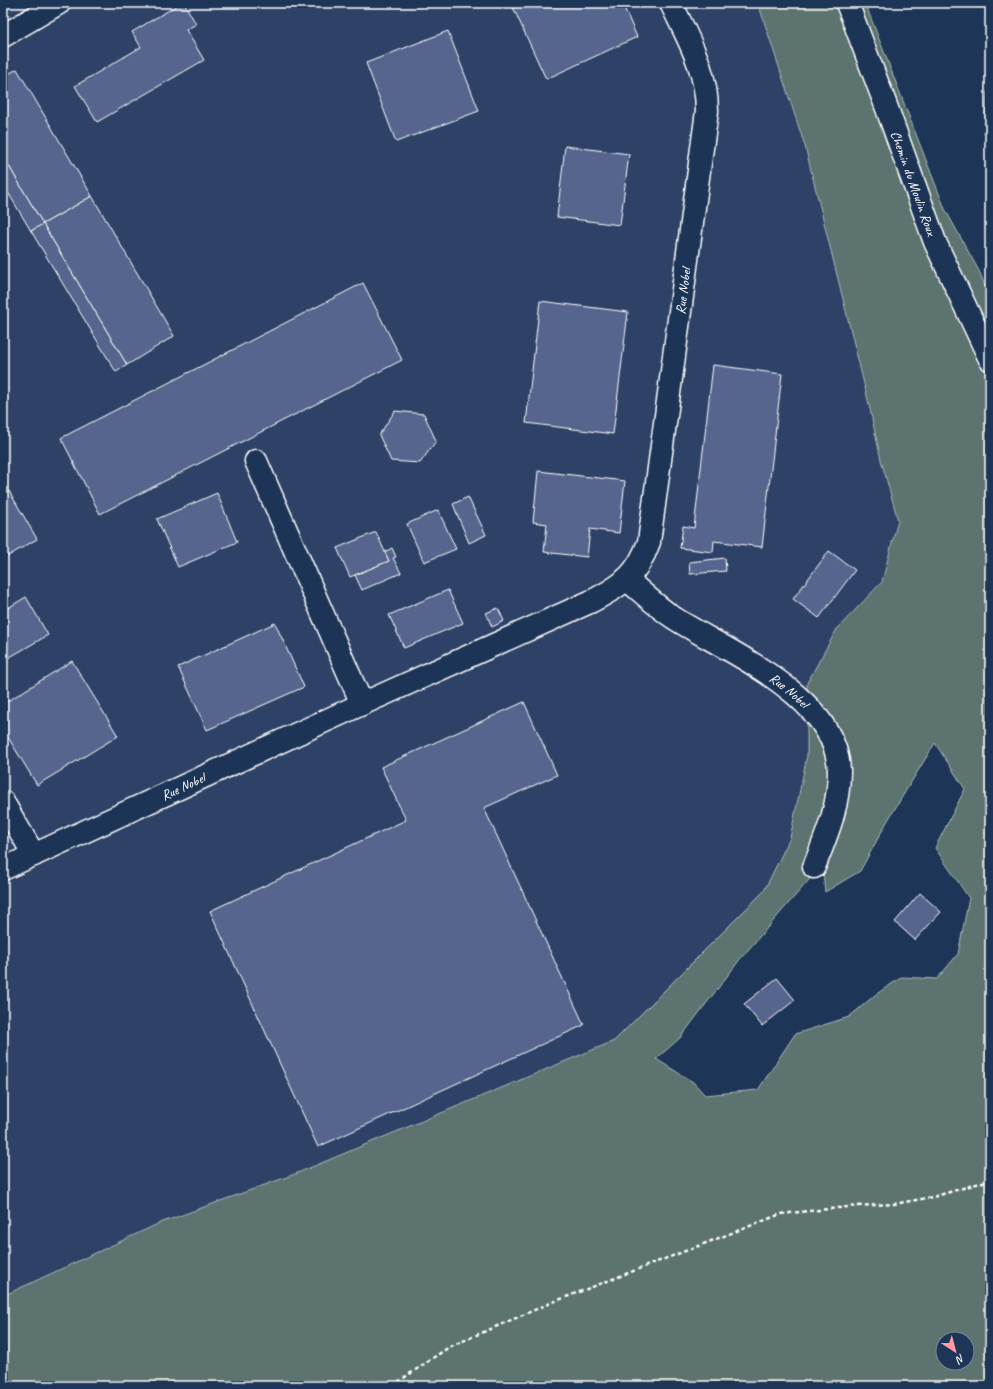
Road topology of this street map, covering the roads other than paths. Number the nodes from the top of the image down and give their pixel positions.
1 (59, 3) edge
2 (671, 3) edge
3 (846, 3) edge
4 (3, 36) edge
5 (990, 359) edge
6 (256, 461) dead end
7 (626, 579) junction
8 (362, 704) junction
9 (3, 802) edge
10 (34, 855) junction
11 (814, 867) dead end
12 (3, 869) edge

1 - 4 street
2 - 7 street, Rue Nobel
3 - 5 street, Chemin du Moulin Roux
6 - 8 street
7 - 8 street, Rue Nobel
7 - 11 street, Rue Nobel
8 - 10 street, Rue Nobel
9 - 10 street
10 - 12 street, Rue Nobel

